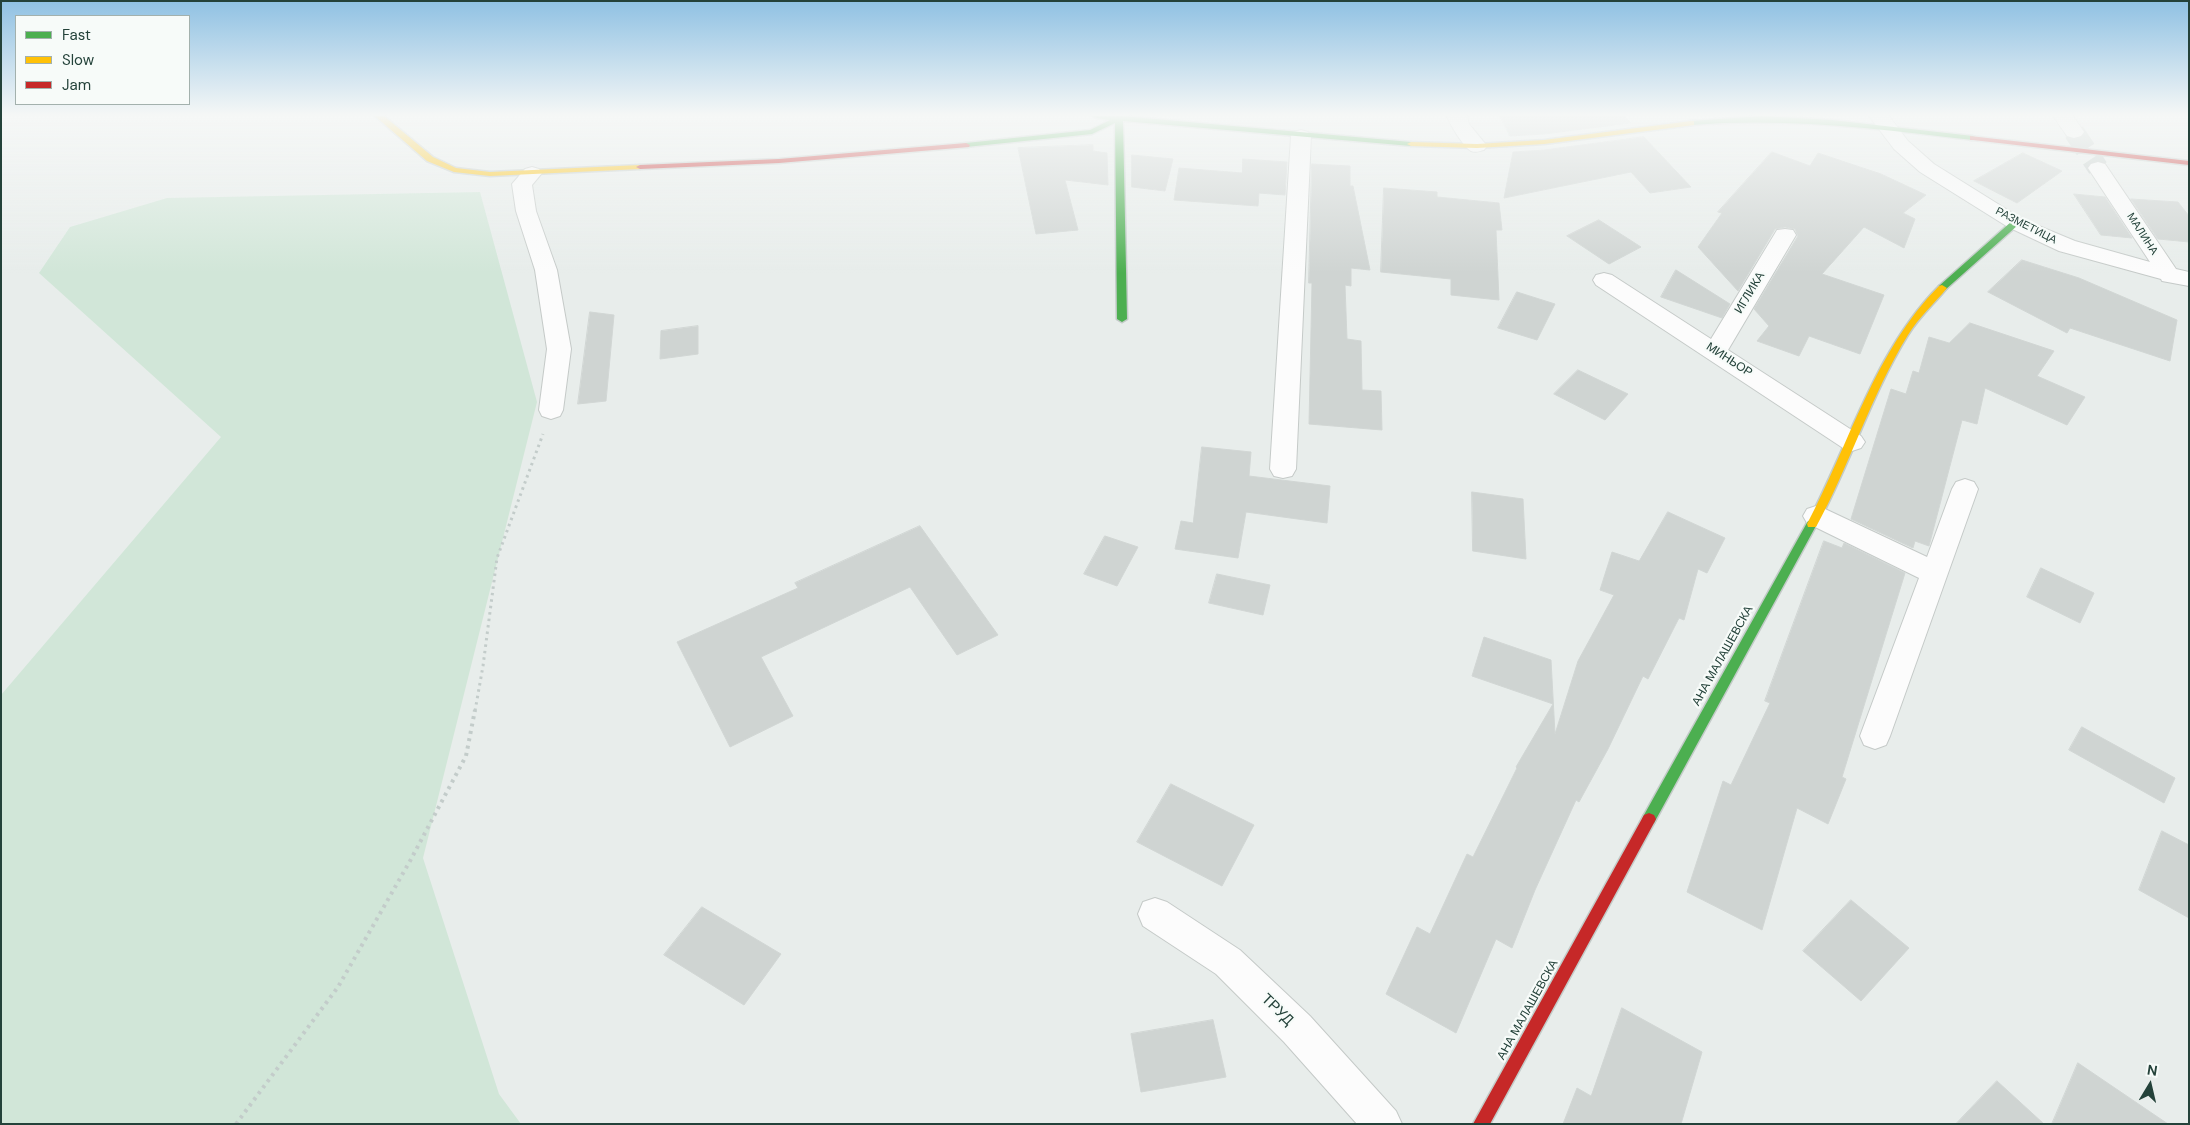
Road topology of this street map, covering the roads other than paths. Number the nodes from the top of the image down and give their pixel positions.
1 (450, 168) edge
2 (592, 168) edge
3 (1120, 168) edge
4 (1298, 168) edge
5 (1928, 168) edge
6 (2098, 168) tunnel mouth
7 (532, 173) junction
8 (2015, 223) junction
9 (1785, 235) dead end
10 (2179, 277) edge
11 (1604, 280) dead end
12 (1122, 319) dead end
13 (1715, 351) junction
14 (551, 410) road end
15 (1852, 442) junction
16 (1283, 469) dead end
17 (1965, 489) dead end
18 (1816, 516) junction
19 (1934, 572) junction
20 (1875, 736) dead end
21 (1155, 914) dead end
22 (1383, 1124) edge
23 (1481, 1124) edge

1 - 7 street
2 - 7 street
3 - 12 street
4 - 16 street
5 - 8 street, РАЗМЕТИЦА
6 - 10 street, МАЛИНА
7 - 14 street
8 - 10 street, РАЗМЕТИЦА
8 - 15 street, АНА МАЛАШЕВСКА
9 - 13 street, ИГЛИКА
11 - 13 street, МИНЬОР
13 - 15 street, МИНЬОР
15 - 18 street, АНА МАЛАШЕВСКА
17 - 19 street
18 - 19 street
18 - 23 street, АНА МАЛАШЕВСКА
19 - 20 street
21 - 22 street, ТРУД

